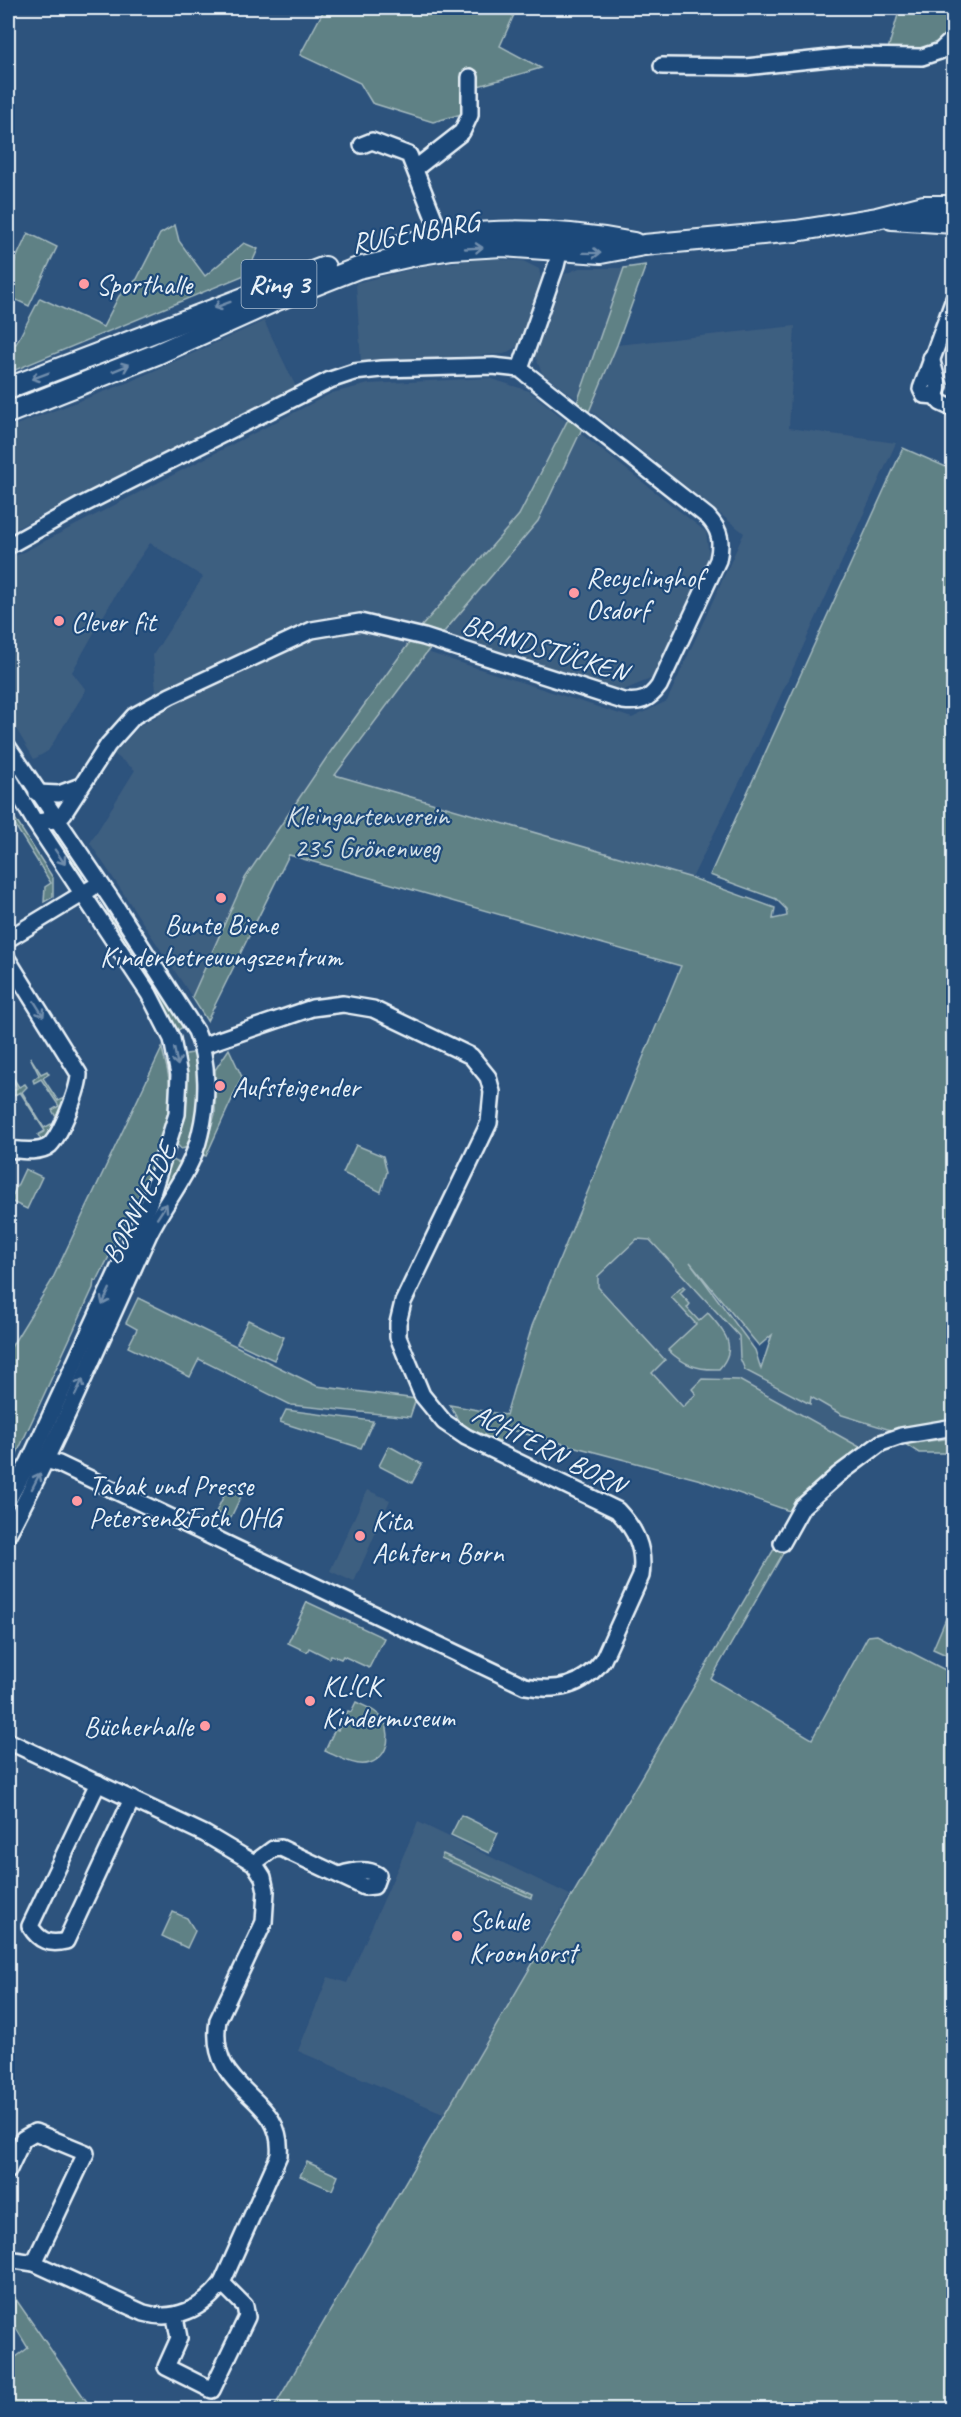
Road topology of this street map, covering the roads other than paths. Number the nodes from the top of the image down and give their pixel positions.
1 (954, 38) edge
2 (662, 66) dead end
3 (470, 77) dead end
4 (362, 145) dead end
5 (416, 168) junction
6 (954, 206) edge
7 (877, 218) junction
8 (954, 224) edge
9 (441, 236) junction
10 (561, 242) junction
11 (954, 299) edge
12 (520, 369) junction
13 (8, 388) edge
14 (954, 409) edge
15 (8, 413) edge
16 (8, 546) edge
17 (8, 747) edge
18 (8, 776) edge
19 (78, 788) junction
20 (37, 793) junction
21 (56, 820) junction
22 (35, 822) junction
23 (100, 883) junction
24 (84, 893) junction
25 (8, 939) edge
26 (8, 960) edge
27 (201, 1046) junction
28 (167, 1146) junction
29 (8, 1149) edge
30 (192, 1158) junction
31 (954, 1427) edge
32 (38, 1459) junction
33 (8, 1500) edge
34 (8, 1534) edge
35 (782, 1543) dead end
36 (8, 1741) edge
37 (98, 1784) junction
38 (132, 1799) junction
39 (254, 1863) junction
40 (340, 1875) dead end
41 (8, 2171) edge
42 (8, 2259) edge
43 (34, 2263) junction
44 (222, 2283) junction
45 (175, 2317) junction

1 - 2 street
3 - 5 street
4 - 5 street, RUGENBARG
5 - 9 street, RUGENBARG
6 - 7 main road, RUGENBARG / Ring 3
7 - 8 main road, RUGENBARG / Ring 3
7 - 10 main road, RUGENBARG / Ring 3
9 - 10 main road, RUGENBARG / Ring 3
9 -> 13 main road, RUGENBARG / Ring 3
10 - 12 street
15 -> 10 main road, RUGENBARG / Ring 3
11 - 14 street
12 - 16 street
12 - 19 street, BRANDSTÜCKEN
17 - 20 street, BORNHEIDE
18 - 22 street, BORNHEIDE
19 - 20 street
19 - 21 street, BRANDSTÜCKEN
20 - 21 street, BORNHEIDE
21 - 22 street
21 - 23 street, BORNHEIDE
22 -> 24 street, BORNHEIDE
23 - 24 street
23 - 27 street, BORNHEIDE
24 - 25 street
24 -> 28 street, BORNHEIDE
26 -> 29 street
27 - 30 street, BORNHEIDE
27 - 32 street, ACHTERN BORN
28 - 30 street
28 -> 32 street, BORNHEIDE
32 -> 30 street, BORNHEIDE
31 - 35 street
32 - 33 street, BORNHEIDE
34 -> 32 street, BORNHEIDE
36 - 37 street
37 - 38 street
37 - 38 street
38 - 39 street
39 - 40 street
39 - 44 street
41 - 43 street
42 - 43 street
43 - 45 street
44 - 45 street
44 - 45 street

